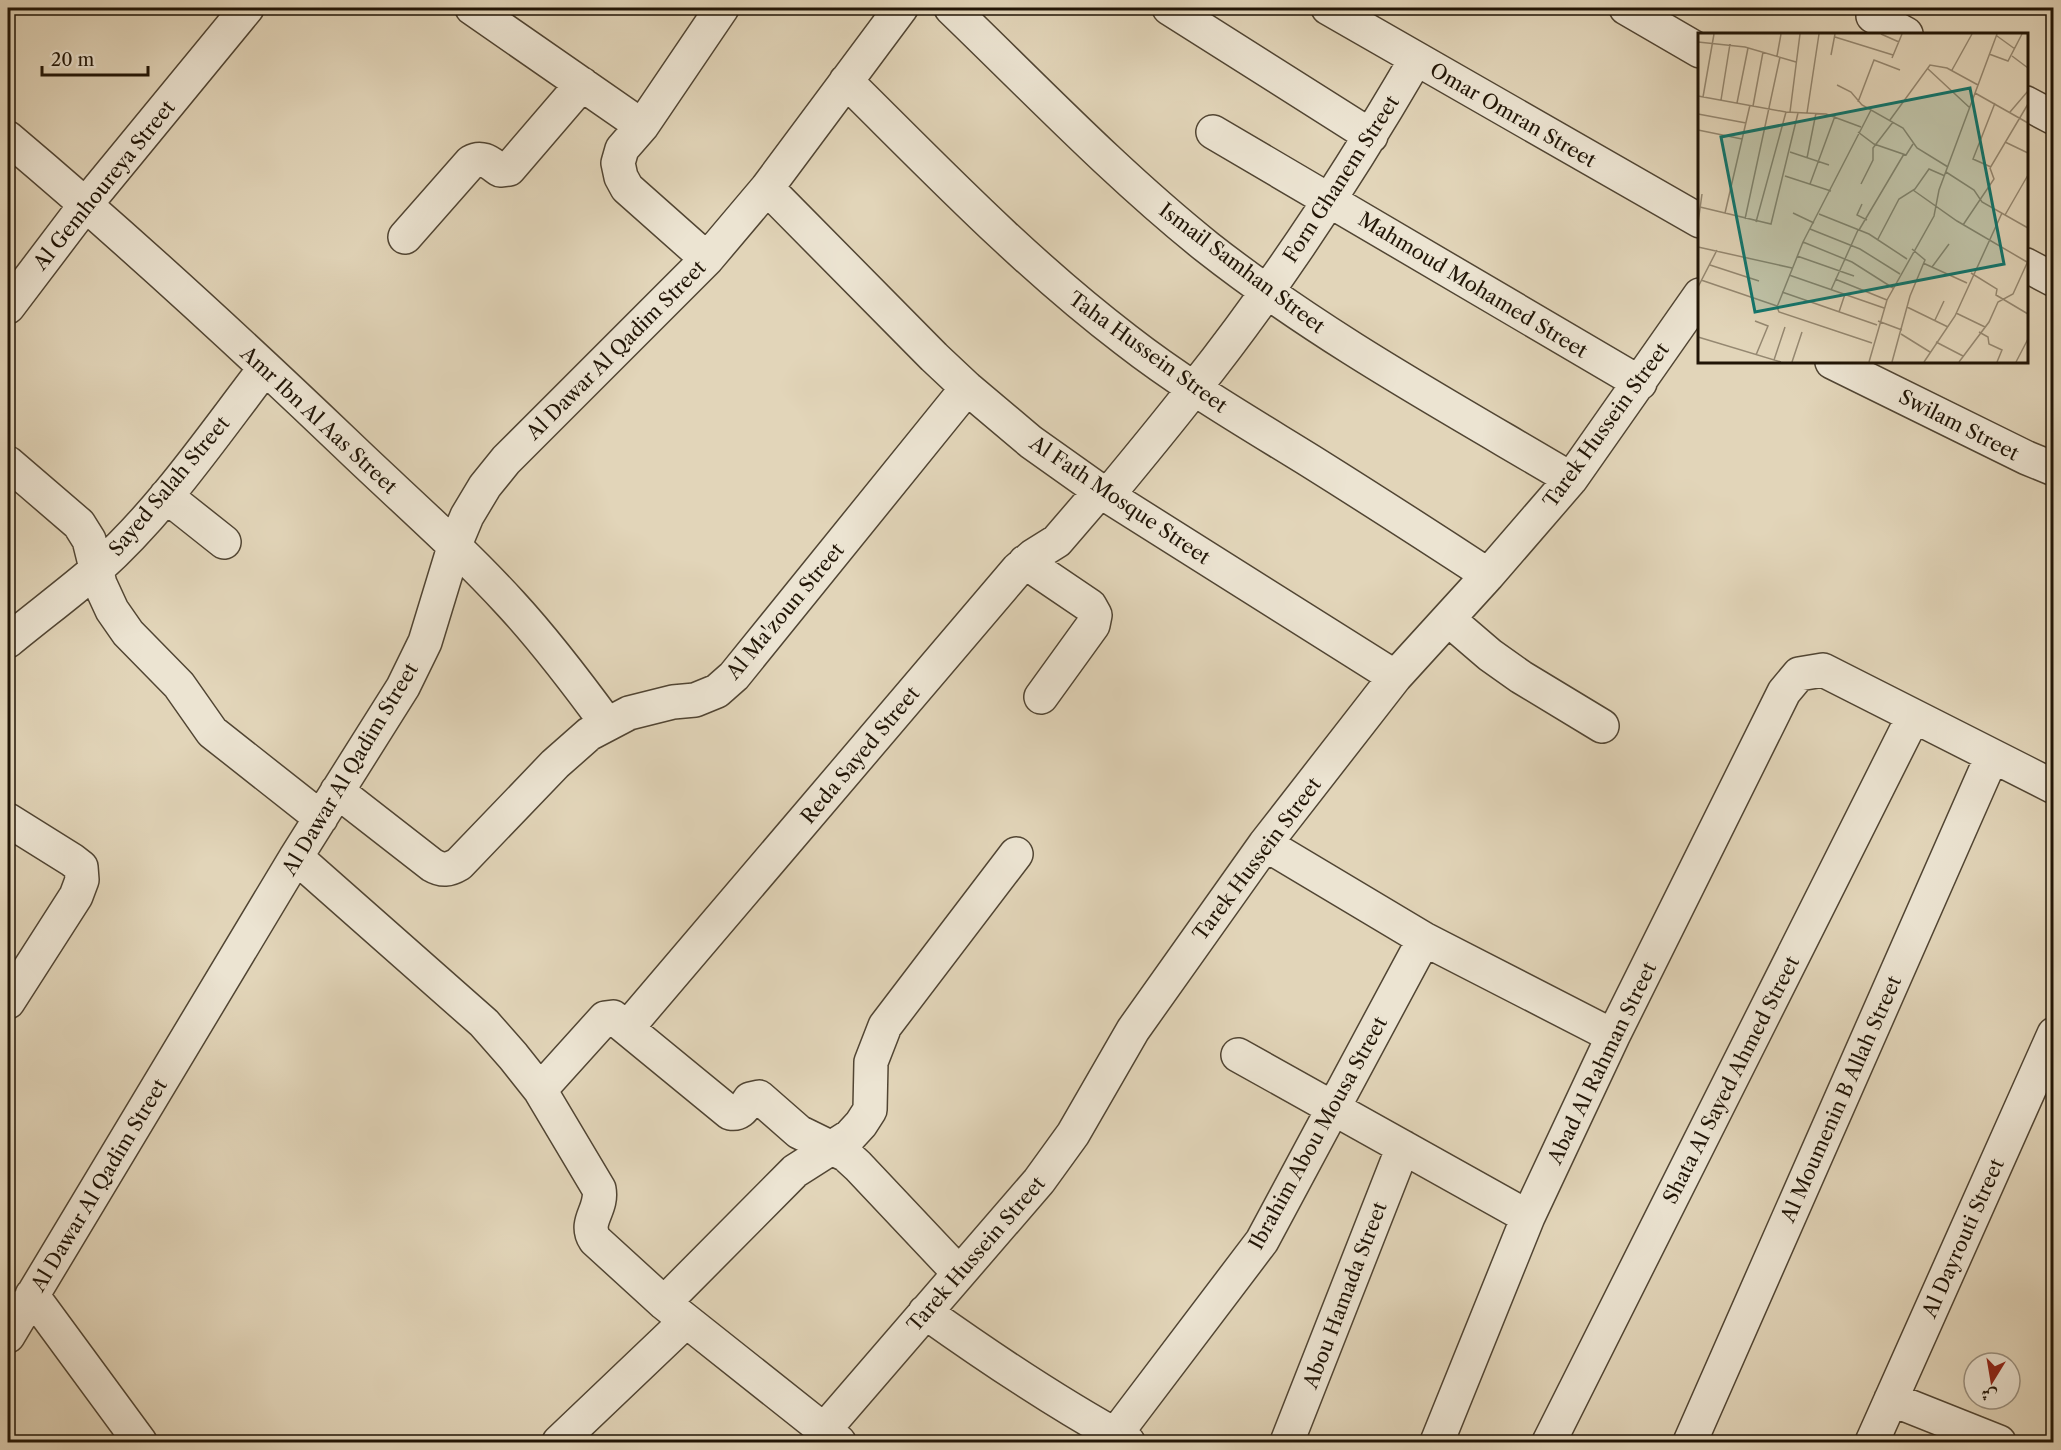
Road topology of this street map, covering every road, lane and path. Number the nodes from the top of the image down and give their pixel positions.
1 (247, 8) edge
2 (472, 8) edge
3 (722, 8) edge
4 (901, 8) edge
5 (951, 8) edge
6 (1169, 8) edge
7 (1328, 8) edge
8 (1626, 8) edge
9 (1871, 19) edge
10 (1904, 33) edge
11 (1698, 50) edge
12 (1416, 59) junction
13 (846, 81) junction
14 (582, 84) junction
15 (2028, 104) edge
16 (2054, 118) edge
17 (642, 126) junction
18 (1213, 132) dead end
19 (1371, 136) junction
20 (8, 138) edge
21 (767, 188) junction
22 (1329, 200) junction
23 (86, 204) junction
24 (1698, 220) edge
25 (405, 237) dead end
26 (706, 259) junction
27 (2028, 266) edge
28 (2054, 280) edge
29 (1267, 291) junction
30 (1698, 296) edge
31 (8, 307) edge
32 (1834, 363) edge
33 (265, 368) junction
34 (1640, 383) junction
35 (967, 388) junction
36 (1194, 389) junction
37 (8, 463) edge
38 (2054, 469) edge
39 (1571, 479) junction
40 (1104, 494) junction
41 (166, 496) junction
42 (224, 542) dead end
43 (454, 547) junction
44 (1025, 562) junction
45 (97, 568) junction
46 (1488, 575) junction
47 (1448, 620) junction
48 (8, 641) edge
49 (1395, 677) junction
50 (1041, 697) dead end
51 (1913, 717) junction
52 (607, 724) junction
53 (1602, 726) dead end
54 (1992, 756) junction
55 (2054, 787) edge
56 (329, 804) junction
57 (8, 820) edge
58 (1265, 844) junction
59 (1016, 854) dead end
60 (296, 857) junction
61 (1424, 939) junction
62 (8, 1002) edge
63 (628, 1027) junction
64 (2054, 1034) edge
65 (1613, 1036) junction
66 (1238, 1055) dead end
67 (540, 1090) junction
68 (1333, 1108) junction
69 (1403, 1147) junction
70 (831, 1148) junction
71 (1528, 1217) junction
72 (959, 1273) junction
73 (32, 1295) junction
74 (675, 1312) junction
75 (926, 1312) junction
76 (8, 1336) edge
77 (1891, 1398) junction
78 (831, 1436) edge
79 (1122, 1439) edge
80 (140, 1443) edge
81 (559, 1443) edge
82 (1287, 1443) edge
83 (1437, 1443) edge
84 (1549, 1443) edge
85 (1690, 1443) edge
86 (1872, 1443) edge
87 (1999, 1443) edge

1 - 23 street, Al Gemhoureya Street
2 - 14 street
3 - 17 street
4 - 13 street, Al Dawar Al Qadim Street
5 - 29 street, Ismail Samhan Street
6 - 19 street
7 - 12 street, Omar Omran Street
8 - 11 street
9 - 10 street
12 - 19 street, Forn Ghanem Street
12 - 24 street, Omar Omran Street
13 - 21 street, Al Dawar Al Qadim Street
13 - 36 street, Taha Hussein Street
14 - 17 street
14 - 25 street
15 - 16 street
17 - 26 street
18 - 22 street, Mahmoud Mohamed Street
19 - 22 street, Forn Ghanem Street
20 - 23 street, Amr Ibn Al Aas Street
21 - 26 street, Al Dawar Al Qadim Street
21 - 35 street, Al Fath Mosque Street
22 - 29 street, Forn Ghanem Street
22 - 34 street, Mahmoud Mohamed Street
23 - 31 street, Al Gemhoureya Street
23 - 33 street, Amr Ibn Al Aas Street
26 - 43 street, Al Dawar Al Qadim Street
27 - 28 street
29 - 36 street, Forn Ghanem Street
29 - 39 street, Ismail Samhan Street
30 - 34 street, Tarek Hussein Street
32 - 38 street, Swilam Street
33 - 41 street, Sayed Salah Street
33 - 43 street, Amr Ibn Al Aas Street
34 - 39 street, Tarek Hussein Street
35 - 40 street, Al Fath Mosque Street
35 - 52 street, Al Ma'zoun Street
36 - 40 street, Forn Ghanem Street
36 - 46 street, Taha Hussein Street
37 - 45 street
39 - 46 street, Tarek Hussein Street
40 - 44 street, Reda Sayed Street
40 - 49 street, Al Fath Mosque Street
41 - 42 street
41 - 45 street, Sayed Salah Street
43 - 52 street, Amr Ibn Al Aas Street
43 - 56 street, Al Dawar Al Qadim Street
44 - 50 street
44 - 63 street, Reda Sayed Street
45 - 48 street, Sayed Salah Street
45 - 56 street
46 - 47 street, Tarek Hussein Street
47 - 49 street, Tarek Hussein Street
47 - 53 street
49 - 58 street, Tarek Hussein Street
51 - 54 street
51 - 65 street, Abad Al Rahman Street
51 - 84 street, Shata Al Sayed Ahmed Street
52 - 56 street, Al Ma'zoun Street
54 - 55 street
54 - 85 street, Al Moumenin B Allah Street
56 - 60 street, Al Dawar Al Qadim Street
57 - 62 street
58 - 61 street
58 - 72 street, Tarek Hussein Street
59 - 70 street
60 - 67 street
60 - 73 street, Al Dawar Al Qadim Street
61 - 65 street
61 - 68 street, Ibrahim Abou Mousa Street
63 - 67 street
63 - 70 street
64 - 77 street, Al Dayrouti Street
65 - 71 street, Abad Al Rahman Street
66 - 68 street
67 - 74 street
68 - 69 street
68 - 79 street, Ibrahim Abou Mousa Street
69 - 71 street
69 - 82 street, Abou Hamada Street
70 - 72 street
70 - 74 street
71 - 83 street, Abad Al Rahman Street
72 - 75 street, Tarek Hussein Street
73 - 76 street, Al Dawar Al Qadim Street
73 - 80 street
74 - 78 street
74 - 81 street
75 - 78 street, Tarek Hussein Street
75 - 79 street
77 - 86 street, Al Dayrouti Street
77 - 87 street

